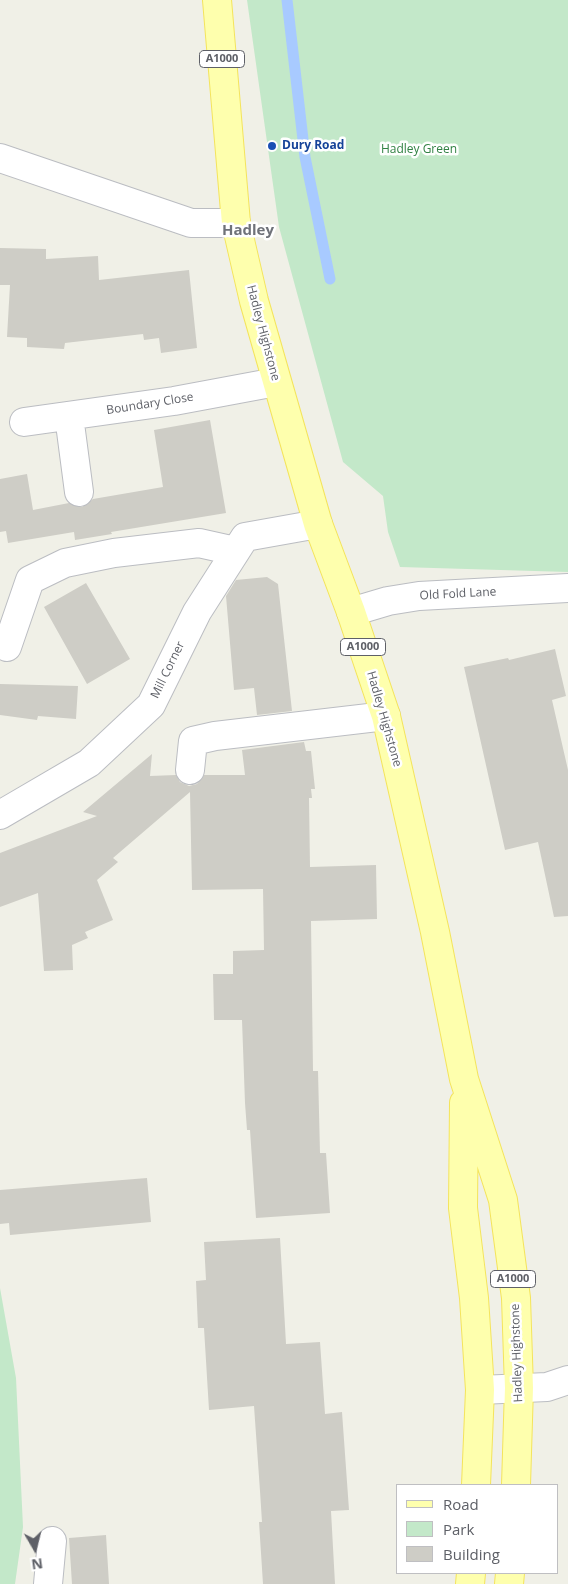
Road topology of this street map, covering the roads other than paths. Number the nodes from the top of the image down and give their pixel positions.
1 (218, 0) edge
2 (0, 158) edge
3 (236, 223) junction
4 (276, 382) junction
5 (69, 416) junction
6 (24, 422) dead end
7 (79, 492) dead end
8 (318, 524) junction
9 (235, 551) junction
10 (568, 588) edge
11 (351, 612) junction
12 (7, 647) dead end
13 (386, 716) junction
14 (190, 770) dead end
15 (0, 814) edge
16 (464, 1078) junction
17 (568, 1380) edge
18 (520, 1388) junction
19 (480, 1390) junction
20 (476, 1484) edge
21 (516, 1484) edge
22 (52, 1541) dead end
23 (48, 1584) edge

1 - 3 main road, A1000
2 - 3 street
3 - 4 main road, Hadley Highstone / A1000
4 - 5 street, Boundary Close
4 - 8 main road, Hadley Highstone / A1000
5 - 6 street, Boundary Close
5 - 7 street
8 - 9 street, Mill Corner
8 - 11 main road, Hadley Highstone / A1000
9 - 12 street
9 - 15 street, Mill Corner
10 - 11 street, Old Fold Lane
11 - 13 main road, Hadley Highstone / A1000
13 - 14 street
13 - 16 main road, Hadley Highstone / A1000
16 - 18 main road, Hadley Highstone / A1000
16 - 19 main road, Hadley Highstone / A1000
17 - 18 street
18 - 19 street
18 - 21 main road, Hadley Highstone / A1000
19 - 20 main road, Hadley Highstone / A1000
22 - 23 street

